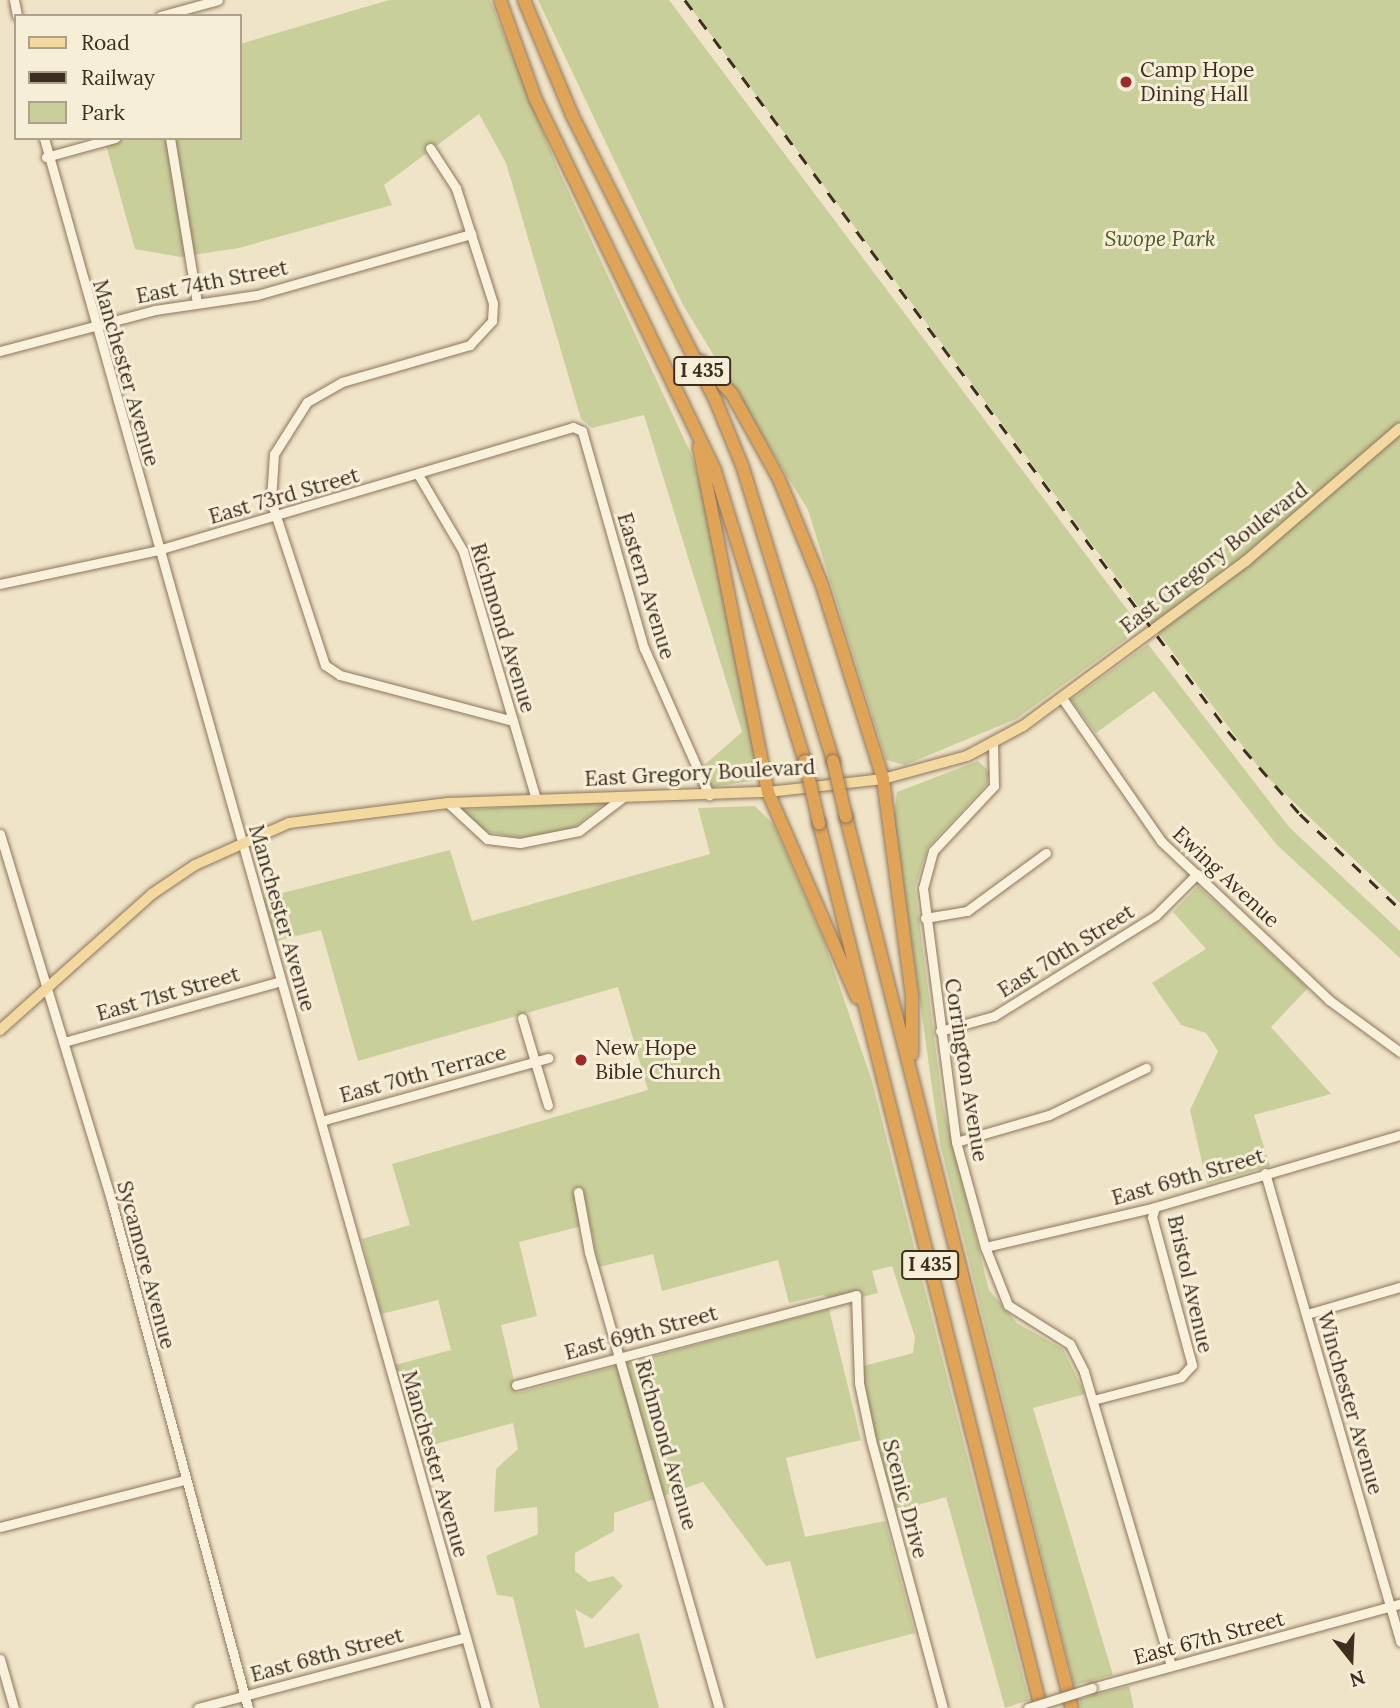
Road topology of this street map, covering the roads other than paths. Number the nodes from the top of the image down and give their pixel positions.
1 (218, 0) edge
2 (500, 0) edge
3 (524, 0) edge
4 (167, 14) edge
5 (44, 140) edge
6 (108, 140) edge
7 (170, 140) edge
8 (430, 148) dead end
9 (46, 157) junction
10 (471, 234) junction
11 (198, 303) junction
12 (95, 326) junction
13 (0, 351) edge
14 (692, 352) junction
15 (688, 404) junction
16 (573, 427) joint
17 (1400, 428) edge
18 (418, 475) junction
19 (276, 517) junction
20 (158, 550) junction
21 (0, 584) edge
22 (1062, 698) junction
23 (513, 721) junction
24 (993, 743) junction
25 (883, 779) junction
26 (768, 792) junction
27 (709, 794) junction
28 (622, 798) junction
29 (536, 799) junction
30 (448, 803) junction
31 (0, 834) edge
32 (242, 841) junction
33 (1046, 853) dead end
34 (1197, 874) junction
35 (925, 918) junction
36 (281, 981) junction
37 (47, 988) junction
38 (522, 1018) dead end
39 (870, 1027) junction
40 (0, 1030) edge
41 (940, 1031) junction
42 (64, 1042) junction
43 (1400, 1052) edge
44 (548, 1058) dead end
45 (534, 1062) junction
46 (1146, 1068) dead end
47 (912, 1076) junction
48 (548, 1105) dead end
49 (321, 1121) junction
50 (1400, 1135) edge
51 (956, 1142) junction
52 (1265, 1173) junction
53 (578, 1192) dead end
54 (1155, 1207) junction
55 (985, 1247) junction
56 (1400, 1287) edge
57 (856, 1295) joint
58 (1307, 1314) junction
59 (623, 1356) junction
60 (516, 1385) dead end
61 (1093, 1401) junction
62 (185, 1480) junction
63 (0, 1527) edge
64 (1395, 1605) edge
65 (467, 1637) junction
66 (1400, 1642) edge
67 (0, 1659) edge
68 (1171, 1666) junction
69 (245, 1696) junction
70 (14, 1708) edge
71 (198, 1708) edge
72 (248, 1708) edge
73 (486, 1708) edge
74 (719, 1708) edge
75 (943, 1708) edge
76 (1028, 1708) edge
77 (1041, 1708) edge
78 (1072, 1708) edge

1 - 4 street
2 - 15 highway, I 435
3 - 14 highway, I 435
5 - 9 street, Manchester Avenue
6 - 9 street
7 - 11 street
8 - 10 street
9 - 12 street, Manchester Avenue
10 - 11 street, East 74th Street
10 - 19 street
11 - 12 street, East 74th Street
12 - 13 street, East 74th Street
12 - 20 street, Manchester Avenue
14 - 25 highway
14 - 47 highway, I 435, bridge
15 - 26 highway
15 - 39 highway, I 435, bridge
16 - 18 street, East 73rd Street
16 - 27 street, Eastern Avenue
17 - 22 main road, East Gregory Boulevard
18 - 19 street, East 73rd Street
18 - 23 street, Richmond Avenue
19 - 20 street, East 73rd Street
19 - 23 street
20 - 21 street, East 73rd Street
20 - 32 street, Manchester Avenue
22 - 24 main road, East Gregory Boulevard
22 - 34 street, Ewing Avenue
23 - 29 street, Richmond Avenue
24 - 25 main road, East Gregory Boulevard
24 - 35 street, Corrington Avenue
25 - 26 main road, East Gregory Boulevard
25 - 47 highway
26 - 27 main road, East Gregory Boulevard
26 - 39 highway
27 - 28 main road, East Gregory Boulevard
28 - 29 main road, East Gregory Boulevard
28 - 30 street
29 - 30 main road, East Gregory Boulevard
30 - 32 main road, East Gregory Boulevard
31 - 37 street, Sycamore Avenue
32 - 36 street, Manchester Avenue
32 - 37 main road, East Gregory Boulevard
33 - 35 street
34 - 41 street, East 70th Street
34 - 43 street, Ewing Avenue
35 - 41 street, Corrington Avenue
36 - 42 street, East 71st Street
36 - 49 street, Manchester Avenue
37 - 40 main road, East Gregory Boulevard
37 - 42 street, Sycamore Avenue
38 - 45 street
39 - 77 highway, I 435
41 - 51 street, Corrington Avenue
42 - 62 street, Sycamore Avenue
44 - 45 street, East 70th Terrace
45 - 48 street
45 - 49 street, East 70th Terrace
46 - 51 street
47 - 78 highway, I 435
49 - 65 street, Manchester Avenue
50 - 52 street, East 69th Street
51 - 55 street, Corrington Avenue
52 - 54 street, East 69th Street
52 - 58 street, Winchester Avenue
53 - 59 street, Richmond Avenue
54 - 55 street, East 69th Street
54 - 61 street, Bristol Avenue
55 - 61 street, Corrington Avenue
56 - 58 street
57 - 59 street, East 69th Street
57 - 75 street, Scenic Drive
58 - 64 street, Winchester Avenue
59 - 60 street, East 69th Street
59 - 74 street, Richmond Avenue
61 - 68 street, Corrington Avenue
62 - 63 street
62 - 69 street, Sycamore Avenue
64 - 66 street, Winchester Avenue
64 - 68 street, East 67th Street
65 - 69 street, East 68th Street
65 - 73 street, Manchester Avenue
67 - 70 street
68 - 76 street, East 67th Street, bridge
69 - 71 street, East 68th Street
69 - 72 street, Sycamore Avenue

